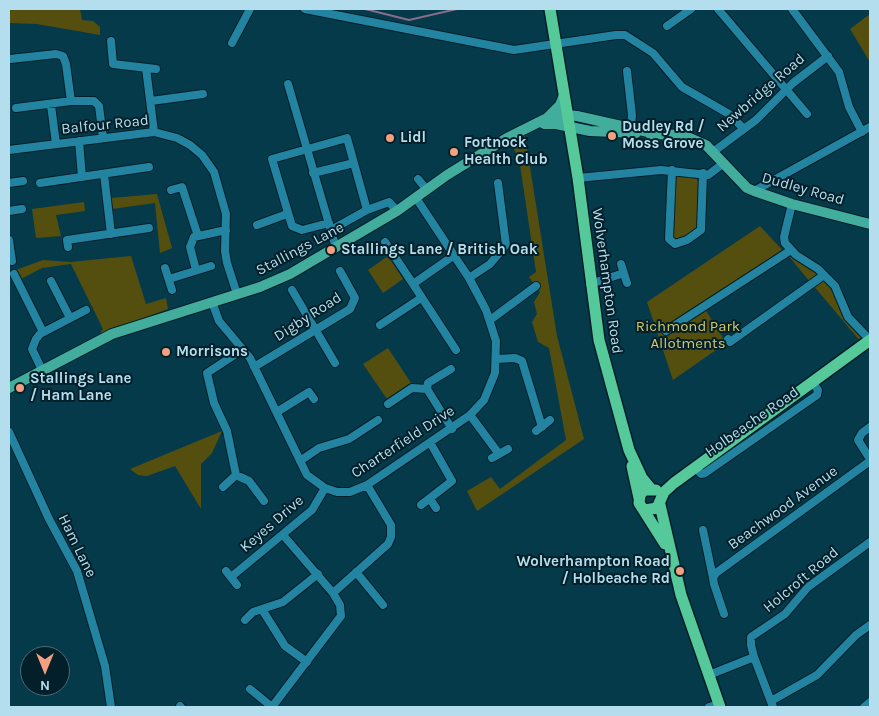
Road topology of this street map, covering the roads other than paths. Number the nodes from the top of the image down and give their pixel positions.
1 (250, 9) edge
2 (305, 9) edge
3 (550, 9) edge
4 (691, 9) edge
5 (718, 9) edge
6 (792, 9) edge
7 (667, 26) dead end
8 (111, 41) dead end
9 (232, 43) dead end
10 (555, 44) junction
11 (828, 56) junction
12 (10, 59) edge
13 (146, 68) junction
14 (156, 69) dead end
15 (636, 77) dead end
16 (288, 84) dead end
17 (786, 89) junction
18 (203, 94) dead end
19 (564, 95) junction
20 (71, 101) junction
21 (151, 101) junction
22 (51, 104) junction
23 (16, 108) dead end
24 (807, 115) dead end
25 (545, 119) junction
26 (568, 120) junction
27 (533, 124) junction
28 (631, 127) junction
29 (870, 127) edge
30 (743, 128) junction
31 (590, 131) junction
32 (154, 132) junction
33 (862, 132) junction
34 (657, 134) junction
35 (103, 138) junction
36 (79, 141) junction
37 (56, 144) junction
38 (573, 148) junction
39 (9, 150) edge
40 (306, 150) junction
41 (713, 152) junction
42 (354, 163) junction
43 (724, 163) junction
44 (149, 168) dead end
45 (672, 170) junction
46 (313, 173) junction
47 (703, 173) junction
48 (104, 174) junction
49 (82, 177) junction
50 (578, 178) junction
51 (418, 179) dead end
52 (23, 181) dead end
53 (40, 182) dead end
54 (9, 183) edge
55 (498, 183) dead end
56 (171, 190) dead end
57 (427, 190) junction
58 (754, 192) junction
59 (416, 198) junction
60 (792, 204) junction
61 (22, 209) dead end
62 (367, 210) junction
63 (9, 211) edge
64 (397, 211) junction
65 (287, 214) junction
66 (870, 224) edge
67 (257, 225) dead end
68 (330, 226) junction
69 (149, 228) dead end
70 (226, 230) junction
71 (111, 234) junction
72 (198, 236) junction
73 (9, 240) edge
74 (385, 242) dead end
75 (68, 247) dead end
76 (336, 248) junction
77 (791, 250) junction
78 (391, 252) junction
79 (383, 256) dead end
80 (453, 256) junction
81 (12, 261) dead end
82 (621, 264) dead end
83 (211, 266) dead end
84 (165, 268) dead end
85 (196, 270) junction
86 (340, 271) dead end
87 (624, 273) junction
88 (14, 274) dead end
89 (824, 275) junction
90 (469, 278) junction
91 (168, 279) junction
92 (345, 280) junction
93 (51, 281) dead end
94 (628, 283) dead end
95 (413, 284) junction
96 (590, 284) junction
97 (337, 285) dead end
98 (536, 286) dead end
99 (172, 290) dead end
100 (292, 290) dead end
101 (237, 294) junction
102 (421, 298) junction
103 (212, 302) junction
104 (86, 310) dead end
105 (70, 318) junction
106 (383, 320) dead end
107 (490, 320) junction
108 (316, 330) junction
109 (666, 331) dead end
110 (43, 332) junction
111 (870, 340) edge
112 (730, 342) dead end
113 (242, 350) junction
114 (456, 350) dead end
115 (496, 359) junction
116 (335, 363) dead end
117 (254, 367) junction
118 (451, 369) dead end
119 (42, 370) junction
120 (9, 388) edge
121 (427, 389) junction
122 (314, 399) dead end
123 (388, 404) dead end
124 (277, 412) junction
125 (470, 415) junction
126 (378, 420) dead end
127 (550, 420) dead end
128 (870, 427) edge
129 (452, 429) junction
130 (9, 432) edge
131 (431, 444) junction
132 (508, 449) dead end
133 (629, 450) junction
134 (499, 454) junction
135 (492, 458) dead end
136 (300, 460) junction
137 (870, 460) edge
138 (693, 468) junction
139 (236, 475) junction
140 (452, 481) junction
141 (461, 481) dead end
142 (367, 485) junction
143 (223, 487) dead end
144 (325, 488) junction
145 (651, 489) junction
146 (639, 498) junction
147 (430, 499) junction
148 (264, 501) dead end
149 (660, 502) junction
150 (421, 505) dead end
151 (436, 508) dead end
152 (645, 510) junction
153 (703, 530) dead end
154 (283, 535) junction
155 (870, 542) edge
156 (671, 554) junction
157 (356, 572) junction
158 (318, 574) junction
159 (713, 578) junction
160 (237, 585) dead end
161 (333, 593) junction
162 (383, 599) dead end
163 (246, 606) dead end
164 (263, 611) junction
165 (253, 612) junction
166 (724, 614) dead end
167 (245, 620) dead end
168 (870, 626) edge
169 (754, 657) junction
170 (307, 662) junction
171 (709, 675) junction
172 (250, 689) dead end
173 (870, 702) edge
174 (772, 704) edge
175 (716, 706) edge
176 (110, 707) edge
177 (272, 707) edge
178 (864, 707) edge

1 - 9 street
2 - 10 street
3 - 10 highway, Wolverhampton Road
4 - 7 street
5 - 17 street
6 - 11 street
8 - 13 street
10 - 19 highway, Wolverhampton Road
10 - 30 street
11 - 17 street, Newbridge Road
11 - 33 street
12 - 20 street
13 - 14 street
13 - 21 street
15 - 28 street
16 - 40 street
17 - 24 street
17 - 30 street, Newbridge Road
18 - 21 street
19 - 25 main road
19 - 26 highway, Wolverhampton Road
20 - 22 street
20 - 35 street
21 - 32 street
22 - 23 street
22 - 37 street
25 - 26 main road, Stallings Lane
25 - 27 main road, Stallings Lane
26 - 27 main road
26 - 28 main road, Dudley Road
26 - 31 main road, Dudley Road
26 - 38 highway, Wolverhampton Road
27 - 57 main road, Stallings Lane
28 - 34 main road, Dudley Road
29 - 33 street
30 - 41 street, Newbridge Road
31 - 34 main road, Dudley Road
31 - 38 main road
32 - 35 street, Balfour Road
32 - 70 street, Balfour Road
33 - 58 street
34 - 41 main road, Dudley Road
35 - 36 street, Balfour Road
36 - 37 street, Balfour Road
36 - 49 street
37 - 39 street, Balfour Road
38 - 50 highway, Wolverhampton Road
40 - 42 street
40 - 46 street
40 - 65 street
41 - 43 main road, Dudley Road
42 - 46 street
42 - 62 street
43 - 47 street
43 - 58 main road, Dudley Road
44 - 48 street
45 - 47 street
45 - 47 street
45 - 50 street
46 - 68 street
48 - 49 street
48 - 71 street
49 - 53 street
50 - 96 highway, Wolverhampton Road
51 - 57 street
52 - 54 street
55 - 90 street
56 - 72 street
57 - 59 main road, Stallings Lane
58 - 60 main road, Dudley Road
59 - 64 main road, Stallings Lane
59 - 80 street, Charterfield Drive
60 - 66 main road, Dudley Road
60 - 77 street
61 - 63 street
62 - 64 street
62 - 68 street
64 - 76 main road, Stallings Lane
65 - 67 street
65 - 68 street
68 - 76 street
69 - 71 street
70 - 72 street
70 - 101 street, Balfour Road
71 - 75 street
72 - 85 street
73 - 81 street
74 - 78 street
76 - 101 main road, Stallings Lane
77 - 89 street
77 - 109 street
78 - 79 street
78 - 95 street
80 - 90 street, Charterfield Drive
80 - 95 street
82 - 87 street
83 - 85 street
84 - 91 street
85 - 91 street
86 - 92 street, Digby Road
87 - 94 street
87 - 96 street
88 - 110 street
89 - 111 street
89 - 112 street
90 - 107 street, Charterfield Drive
91 - 99 street
92 - 97 street, Digby Road
92 - 108 street, Digby Road
93 - 105 street
95 - 102 street
96 - 133 highway, Wolverhampton Road
98 - 107 street
100 - 108 street
101 - 103 main road, Stallings Lane
102 - 106 street
102 - 114 street
103 - 113 street
103 - 119 main road, Stallings Lane
104 - 105 street
105 - 110 street
107 - 115 street, Charterfield Drive
108 - 116 street
108 - 117 street, Digby Road
110 - 119 street
111 - 138 highway, Holbeache Road
113 - 117 street
113 - 139 street
115 - 125 street, Charterfield Drive
115 - 127 street
117 - 124 street
118 - 121 street
119 - 120 main road, Stallings Lane
121 - 123 street
121 - 129 street
122 - 124 street
124 - 136 street
125 - 129 street, Charterfield Drive
125 - 134 street
126 - 136 street
128 - 137 street
129 - 131 street, Charterfield Drive
130 - 176 street, Ham Lane
131 - 140 street
131 - 142 street, Charterfield Drive
132 - 134 street
133 - 145 highway, Wolverhampton Road
133 - 146 highway, Wolverhampton Road
134 - 135 street
136 - 144 street
137 - 159 street, Beachwood Avenue
138 - 145 highway, Holbeache Road
138 - 149 highway, Holbeache Road
139 - 143 street
139 - 148 street
140 - 141 street
140 - 147 street
142 - 144 street, Charterfield Drive
142 - 157 street
144 - 154 street, Keyes Drive
145 - 146 highway
145 - 149 highway
146 - 152 highway
147 - 150 street
147 - 151 street
149 - 152 highway
149 - 156 highway
152 - 156 highway
153 - 159 street, Beachwood Avenue
154 - 158 street
154 - 160 street, Keyes Drive
155 - 169 street, Holcroft Road
156 - 171 highway
157 - 161 street
157 - 162 street
158 - 161 street
158 - 164 street
159 - 166 street, Beachwood Avenue
161 - 170 street
163 - 165 street
164 - 165 street
164 - 170 street
165 - 167 street
168 - 174 street
169 - 171 street
169 - 174 street
170 - 177 street
171 - 175 highway
172 - 177 street
173 - 178 street

